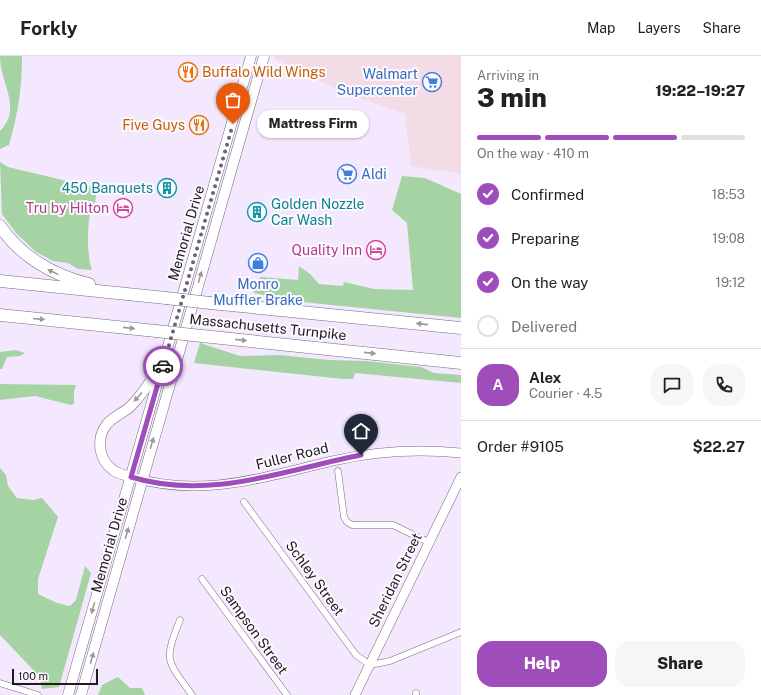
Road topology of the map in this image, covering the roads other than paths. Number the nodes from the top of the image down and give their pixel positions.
1 (251, 56) edge
2 (264, 56) edge
3 (228, 153) junction
4 (0, 226) edge
5 (0, 281) edge
6 (131, 294) junction
7 (0, 316) edge
8 (461, 328) edge
9 (167, 353) junction
10 (461, 363) edge
11 (461, 453) edge
12 (338, 471) dead end
13 (131, 477) junction
14 (461, 477) edge
15 (141, 480) junction
16 (244, 502) dead end
17 (428, 542) junction
18 (202, 579) dead end
19 (180, 620) dead end
20 (461, 632) edge
21 (370, 665) junction
22 (0, 683) edge
23 (38, 695) edge
24 (68, 695) edge
25 (81, 695) edge
26 (192, 695) edge
27 (287, 695) edge
28 (355, 695) edge

1 - 3 main road, Memorial Drive
2 - 3 main road, Memorial Drive
3 - 9 main road, Memorial Drive
15 -> 3 main road, Memorial Drive
6 -> 4 highway
5 - 6 highway, Massachusetts Turnpike
8 -> 6 highway, Massachusetts Turnpike, bridge
7 -> 10 highway, Massachusetts Turnpike, bridge
9 - 13 main road, Memorial Drive
9 -> 13 main road
11 - 15 main road, Fuller Road
12 - 17 street
13 - 15 main road, Fuller Road
13 -> 24 main road, Memorial Drive
14 - 17 main road, Sheridan Street
25 -> 15 main road, Memorial Drive
16 - 21 street, Schley Street
17 - 21 main road, Sheridan Street
18 - 27 street, Sampson Street
19 - 26 street
20 - 21 street
21 - 28 main road, Sheridan Street
22 - 23 street

